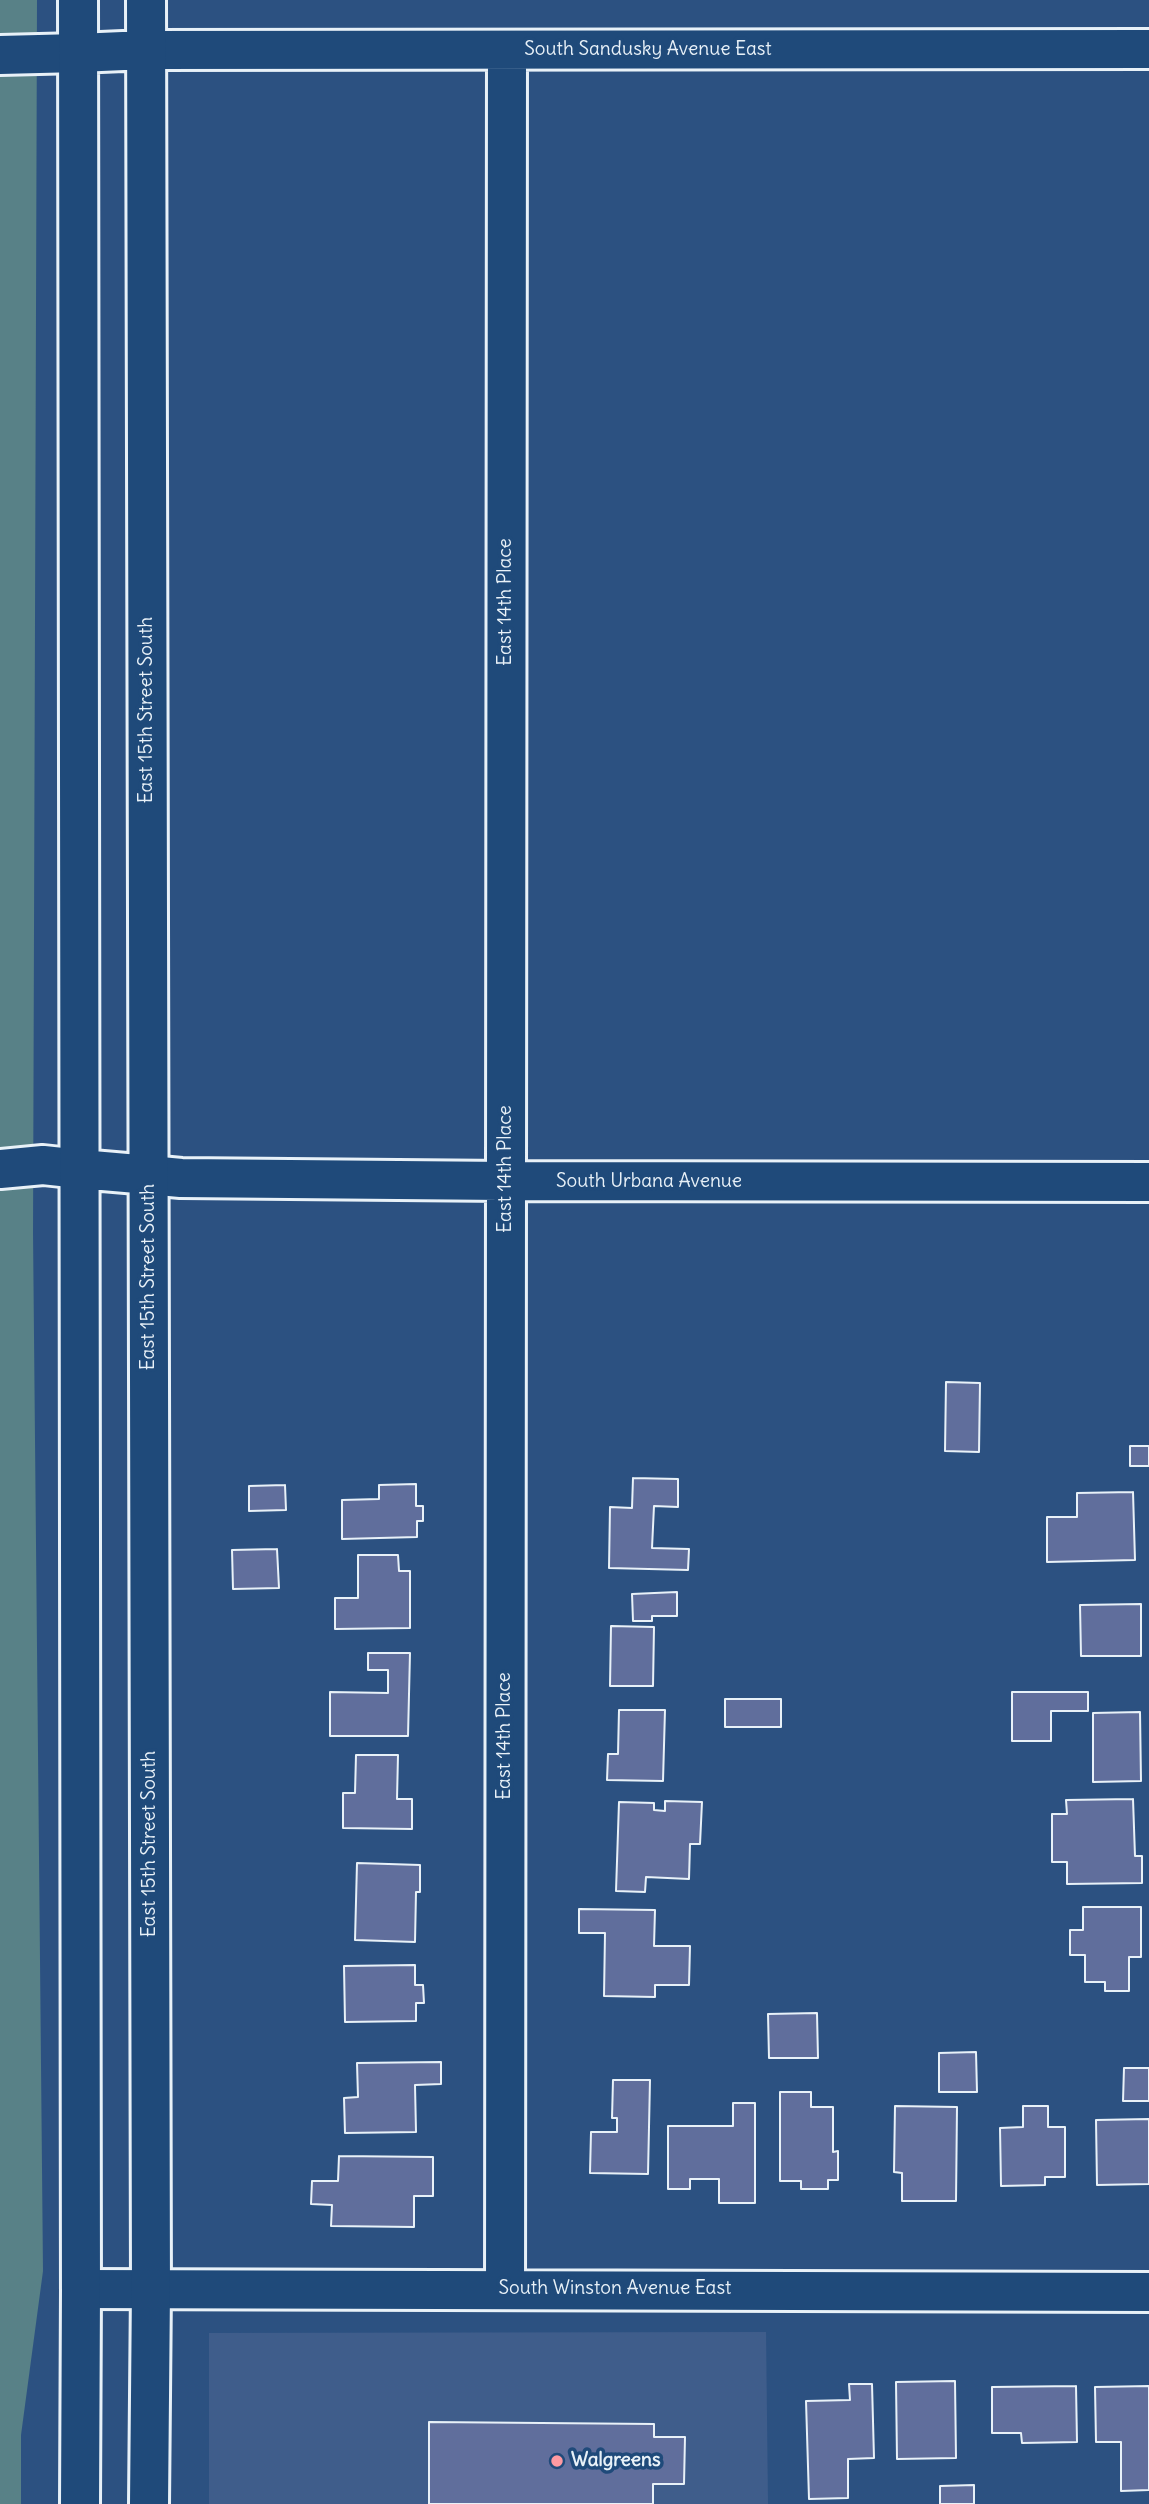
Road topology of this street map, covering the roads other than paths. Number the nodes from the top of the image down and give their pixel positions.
1 (78, 0) edge
2 (146, 0) edge
3 (146, 50) junction
4 (507, 50) junction
5 (1149, 50) edge
6 (78, 53) junction
7 (0, 55) edge
8 (0, 1168) edge
9 (80, 1169) junction
10 (149, 1175) junction
11 (506, 1181) junction
12 (1149, 1182) edge
13 (151, 2288) junction
14 (81, 2289) junction
15 (505, 2289) junction
16 (1149, 2292) edge
17 (80, 2504) edge
18 (149, 2504) edge

1 - 6 street
2 - 3 street, East 15th Street South
3 - 4 street, South Sandusky Avenue East
3 - 6 street, South Sandusky Avenue East
3 - 10 street, East 15th Street South
4 - 5 street, South Sandusky Avenue East
4 - 11 street, East 14th Place
6 - 7 street, South Sandusky Avenue East
6 - 9 street
8 - 9 street
9 - 10 street, South Urbana Avenue
9 - 14 street
10 - 11 street, South Urbana Avenue
10 - 13 street, East 15th Street South
11 - 12 street, South Urbana Avenue
11 - 15 street, East 14th Place
13 - 14 street, South Winston Avenue East
13 - 15 street, South Winston Avenue East
13 - 18 street, East 15th Street South
14 - 17 street
15 - 16 street, South Winston Avenue East

